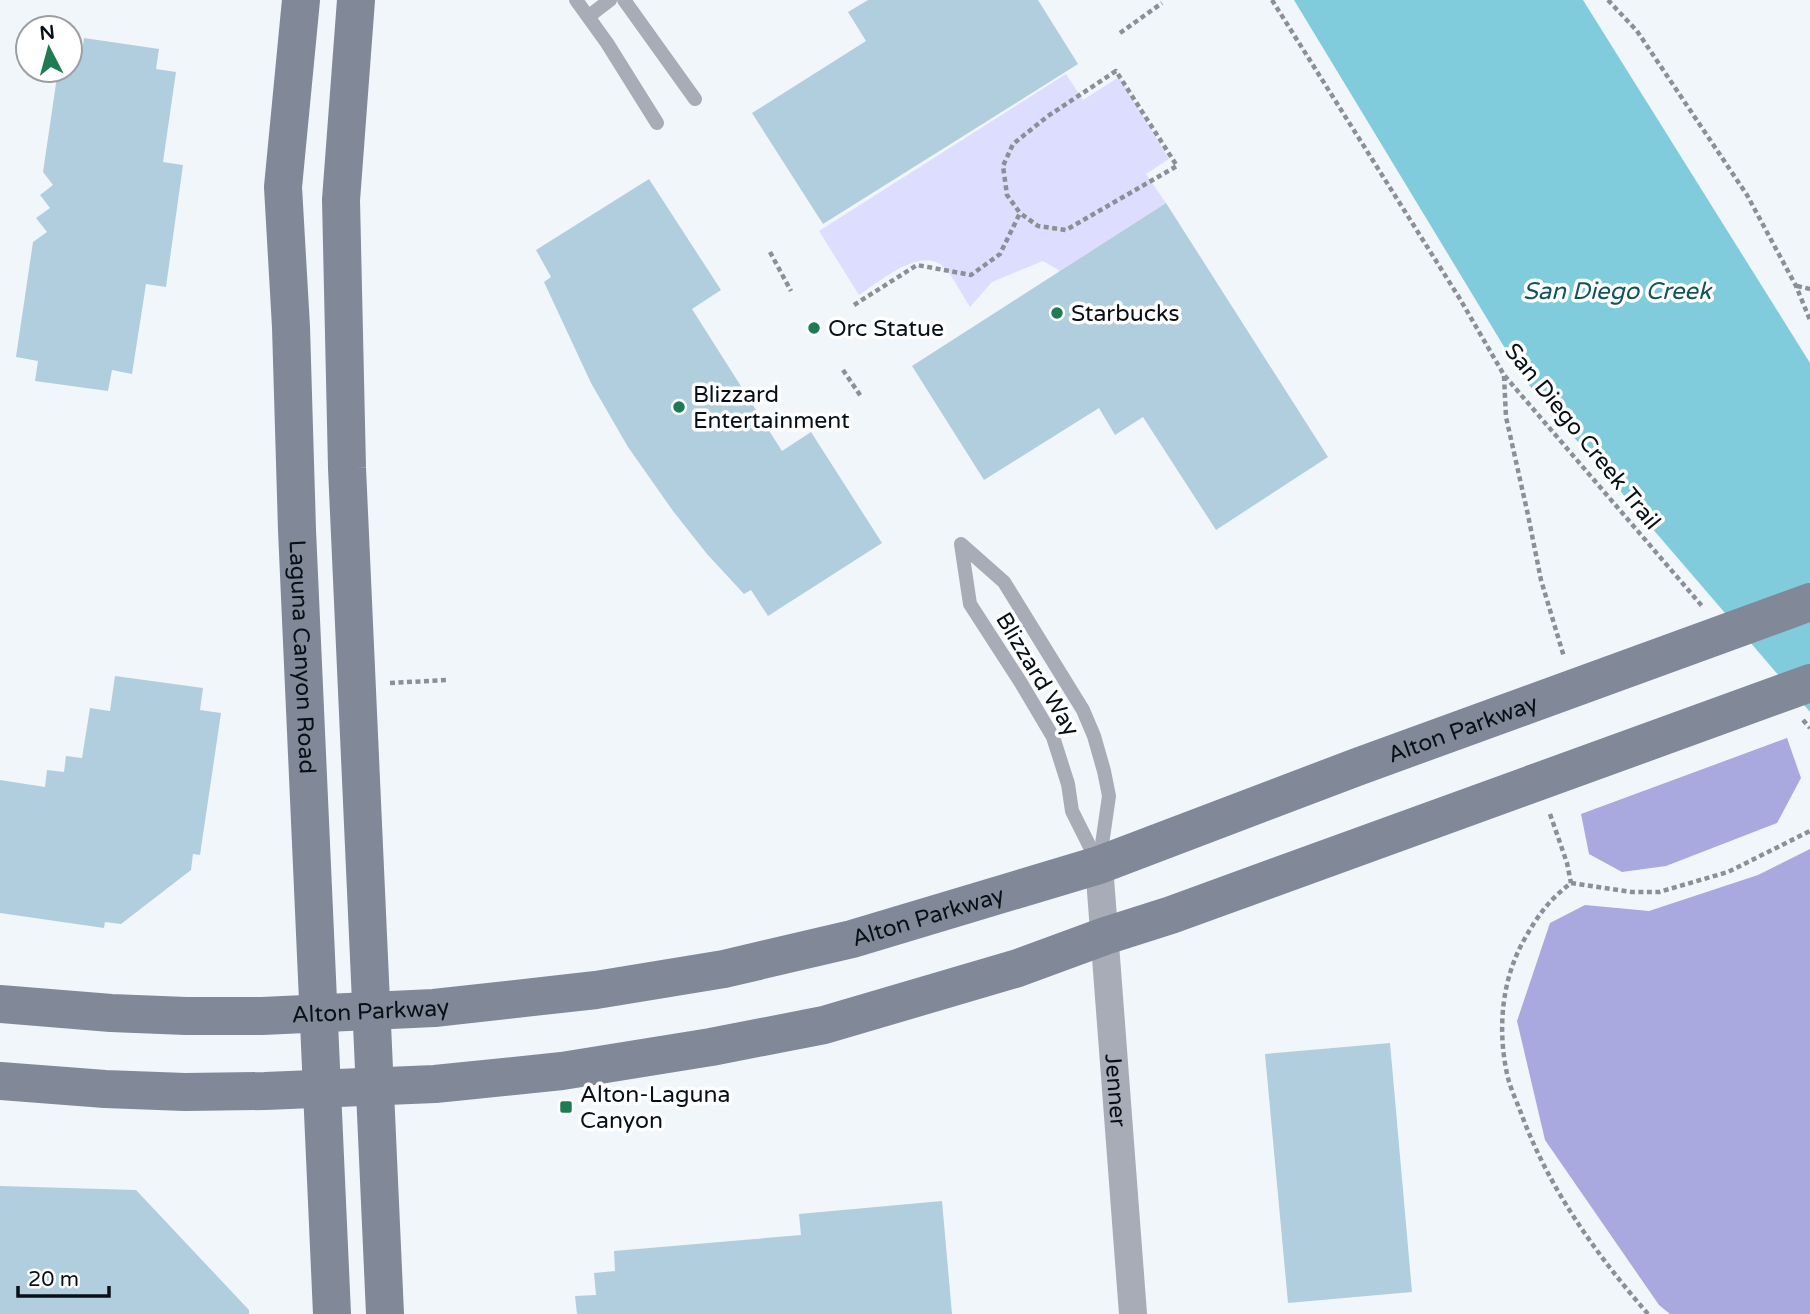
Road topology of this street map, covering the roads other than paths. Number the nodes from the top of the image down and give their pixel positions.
1 (301, 0) edge
2 (356, 0) edge
3 (576, 0) edge
4 (610, 0) edge
5 (624, 0) edge
6 (589, 16) junction
7 (695, 99) dead end
8 (657, 122) dead end
9 (1810, 602) edge
10 (1806, 700) edge
11 (1099, 865) junction
12 (1105, 936) junction
13 (0, 1004) edge
14 (372, 1010) junction
15 (318, 1013) junction
16 (0, 1081) edge
17 (375, 1086) junction
18 (323, 1089) junction
19 (332, 1314) edge
20 (385, 1314) edge
21 (1133, 1314) edge

1 - 15 main road, Laguna Canyon Road
2 - 14 main road
3 - 6 lane
4 - 6 lane
5 - 7 lane
6 - 8 lane
9 - 11 main road, Alton Parkway
10 - 12 main road
11 - 11 lane, Blizzard Way
11 - 12 street, Jenner
11 - 14 main road, Alton Parkway
12 - 17 main road
12 - 21 street, Jenner
13 - 15 main road, Alton Parkway
14 - 15 main road, Alton Parkway
14 - 17 main road
15 - 18 main road, Laguna Canyon Road
16 - 18 main road
17 - 18 main road
17 - 20 main road
18 - 19 main road, Laguna Canyon Road

